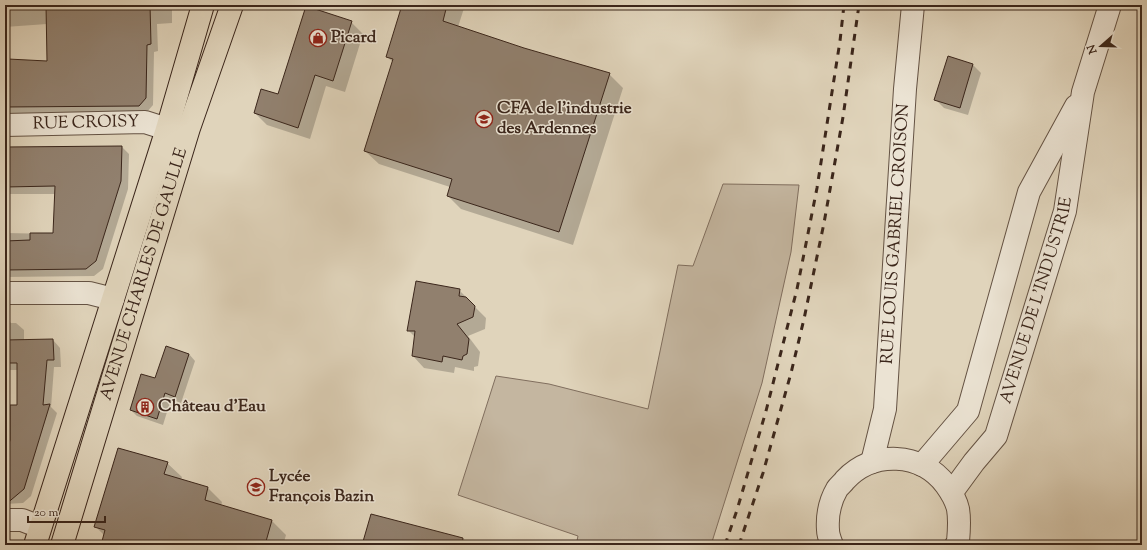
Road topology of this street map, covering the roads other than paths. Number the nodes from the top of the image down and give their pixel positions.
1 (203, 5) edge
2 (232, 5) edge
3 (913, 5) edge
4 (1110, 5) edge
5 (1083, 92) junction
6 (5, 125) edge
7 (167, 129) junction
8 (5, 293) edge
9 (113, 299) junction
10 (872, 462) junction
11 (922, 464) junction
12 (952, 492) junction
13 (5, 520) edge
14 (38, 536) edge
15 (62, 545) edge
16 (832, 545) edge
17 (956, 545) edge

1 - 7 main road, AVENUE CHARLES DE GAULLE
2 - 15 main road, AVENUE CHARLES DE GAULLE
3 - 10 street, RUE LOUIS GABRIEL CROISON
4 - 5 street, AVENUE DE L'INDUSTRIE
5 - 11 street, AVENUE DE L'INDUSTRIE
5 - 12 street, AVENUE DE L'INDUSTRIE
6 - 7 street, RUE CROISY
7 - 9 main road, AVENUE CHARLES DE GAULLE
8 - 9 street
9 - 14 main road, AVENUE CHARLES DE GAULLE
10 - 11 street
10 - 16 street
11 - 12 street
12 - 17 street
13 - 14 street

